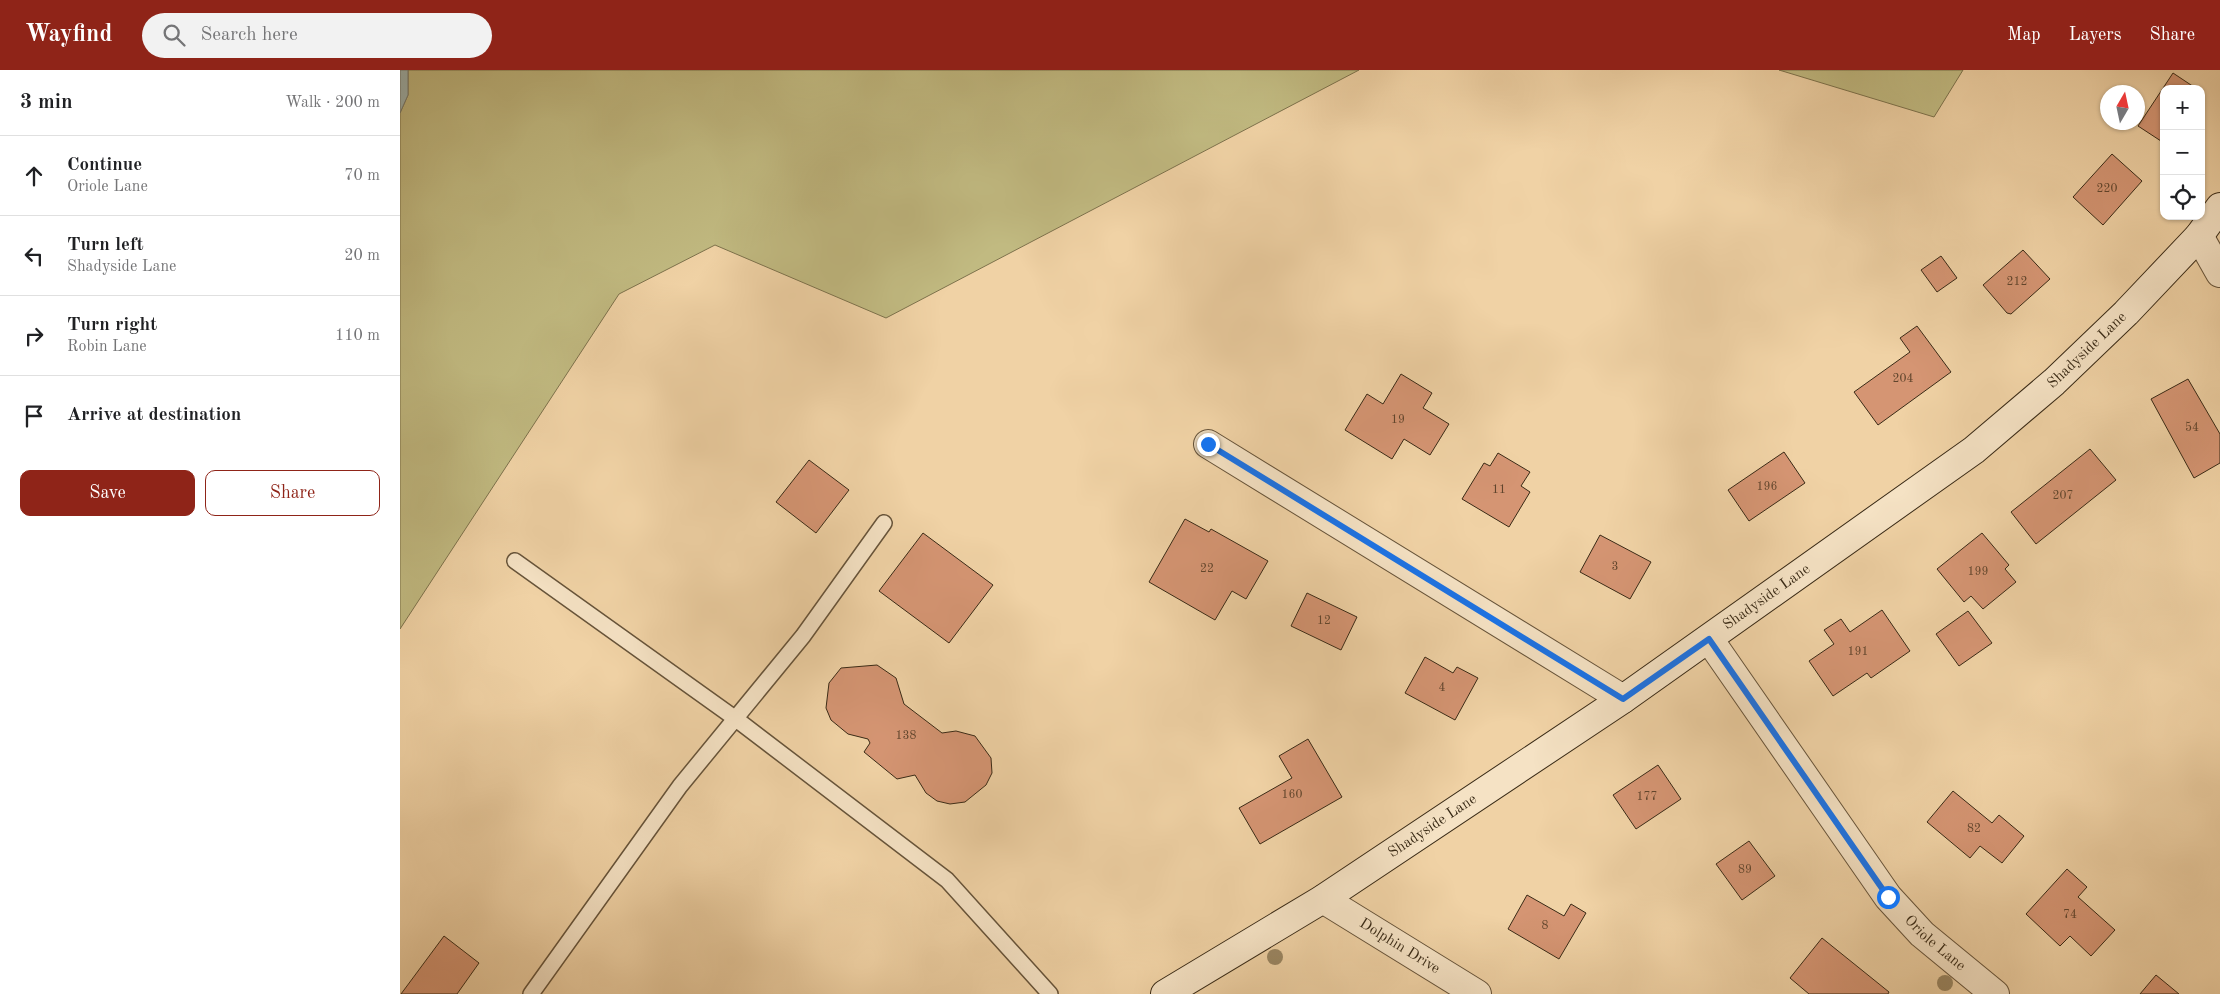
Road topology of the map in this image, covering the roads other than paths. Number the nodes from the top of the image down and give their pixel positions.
1 (2220, 207) edge
2 (2198, 236) junction
3 (2220, 273) edge
4 (1208, 444) dead end
5 (884, 522) dead end
6 (515, 562) dead end
7 (1709, 639) junction
8 (1623, 699) junction
9 (736, 720) junction
10 (1323, 899) junction
11 (531, 994) edge
12 (1050, 994) edge
13 (1165, 994) edge
14 (1477, 994) edge
15 (1995, 994) edge

1 - 2 street, Shadyside Lane
2 - 3 street
2 - 7 street, Shadyside Lane
4 - 8 street
5 - 9 lane
6 - 9 lane
7 - 8 street, Shadyside Lane
7 - 15 street, Oriole Lane
8 - 10 street, Shadyside Lane
9 - 11 lane
9 - 12 lane
10 - 13 street, Shadyside Lane
10 - 14 street, Dolphin Drive

